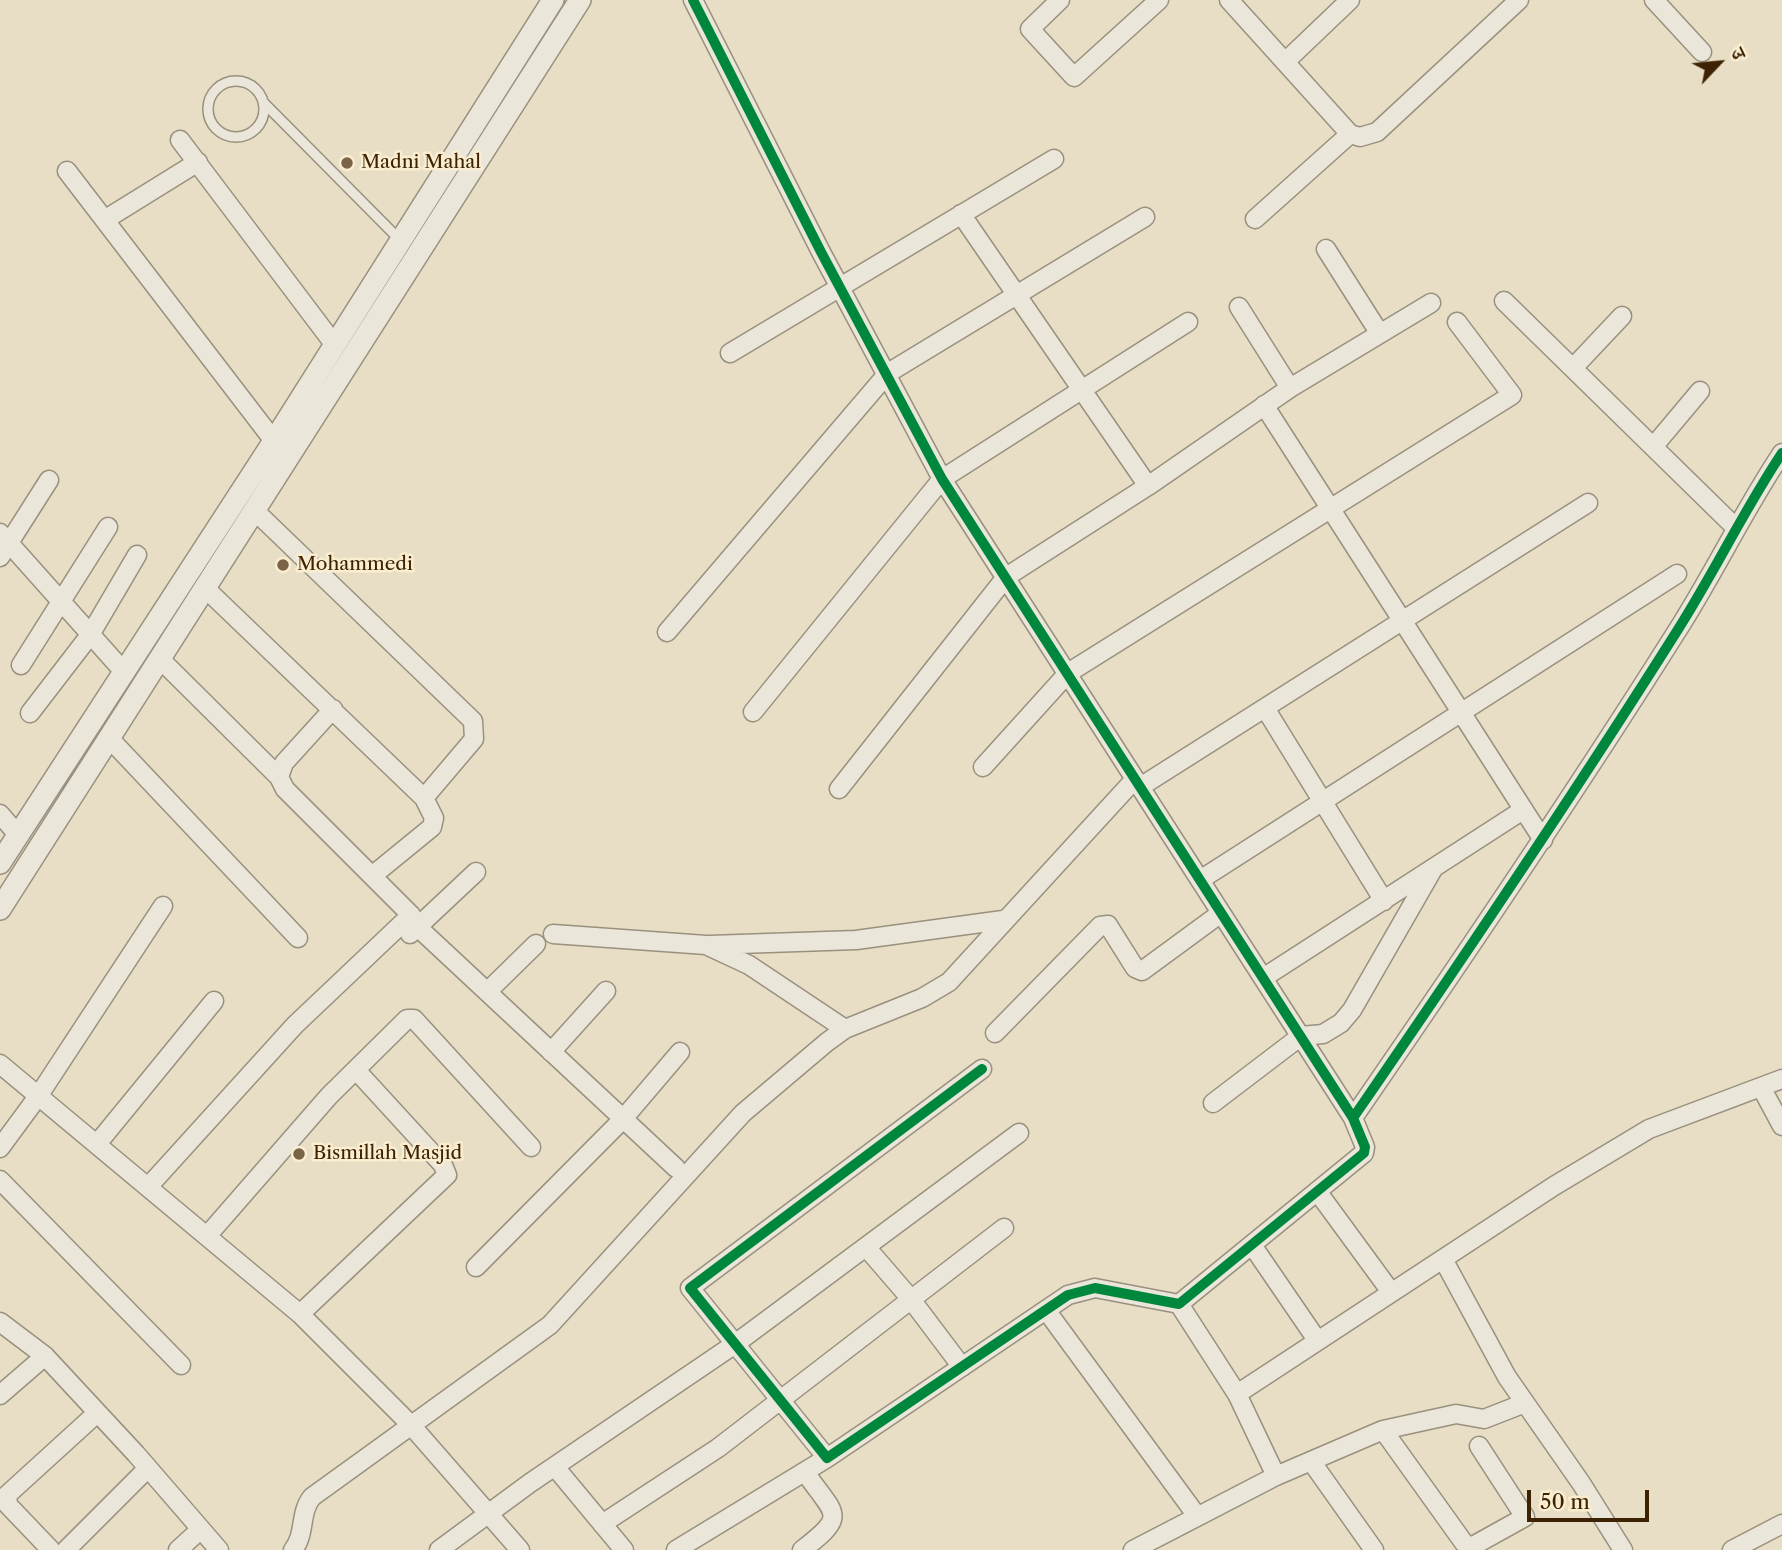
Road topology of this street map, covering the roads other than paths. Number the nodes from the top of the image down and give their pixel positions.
1 (553, 0) edge
2 (580, 0) edge
3 (693, 0) edge
4 (1060, 0) edge
5 (1159, 0) edge
6 (1228, 0) edge
7 (1350, 0) edge
8 (1519, 0) edge
9 (1654, 0) edge
10 (1702, 52) dead end
11 (1285, 62) junction
12 (263, 102) junction
13 (1350, 134) junction
14 (180, 140) dead end
15 (1054, 159) dead end
16 (198, 162) junction
17 (66, 171) dead end
18 (961, 214) junction
19 (1145, 217) dead end
20 (106, 219) junction
21 (1255, 219) dead end
22 (400, 240) junction
23 (1326, 249) dead end
24 (840, 286) junction
25 (1016, 295) junction
26 (1504, 301) dead end
27 (1432, 303) dead end
28 (1240, 307) dead end
29 (1622, 316) dead end
30 (1188, 322) dead end
31 (1457, 322) dead end
32 (1380, 334) junction
33 (334, 344) junction
34 (730, 353) dead end
35 (1573, 368) junction
36 (888, 373) junction
37 (1290, 388) junction
38 (1082, 391) junction
39 (1700, 391) dead end
40 (1264, 405) junction
41 (274, 440) junction
42 (1653, 447) junction
43 (1782, 453) edge
44 (942, 479) junction
45 (49, 480) dead end
46 (1148, 485) junction
47 (1588, 503) dead end
48 (254, 510) junction
49 (1330, 511) junction
50 (108, 527) dead end
51 (1736, 528) junction
52 (3, 545) edge
53 (137, 555) dead end
54 (1677, 574) dead end
55 (1006, 577) junction
56 (205, 588) junction
57 (60, 601) junction
58 (1402, 621) junction
59 (667, 632) dead end
60 (90, 635) junction
61 (160, 659) junction
62 (20, 665) dead end
63 (125, 673) junction
64 (1068, 673) junction
65 (1265, 708) junction
66 (333, 709) junction
67 (753, 712) dead end
68 (1460, 712) junction
69 (30, 713) dead end
70 (109, 738) junction
71 (983, 767) dead end
72 (279, 777) junction
73 (1138, 783) junction
74 (839, 789) dead end
75 (424, 798) junction
76 (1322, 801) junction
77 (1523, 810) junction
78 (0, 814) edge
79 (18, 835) junction
80 (1543, 840) junction
81 (0, 863) edge
82 (1433, 869) junction
83 (476, 872) dead end
84 (372, 876) junction
85 (1200, 880) junction
86 (1384, 901) junction
87 (163, 906) dead end
88 (0, 909) edge
89 (1222, 913) junction
90 (1003, 920) junction
91 (413, 923) junction
92 (553, 934) dead end
93 (298, 938) dead end
94 (536, 944) dead end
95 (706, 945) junction
96 (397, 946) dead end
97 (1263, 978) junction
98 (606, 991) dead end
99 (487, 992) junction
100 (214, 1002) dead end
101 (845, 1029) junction
102 (995, 1033) dead end
103 (1301, 1036) junction
104 (551, 1052) junction
105 (680, 1052) dead end
106 (0, 1064) edge
107 (982, 1069) dead end
108 (356, 1070) junction
109 (1782, 1079) edge
110 (1761, 1087) junction
111 (39, 1095) junction
112 (1213, 1103) dead end
113 (1353, 1118) junction
114 (623, 1119) junction
115 (1782, 1126) edge
116 (1019, 1133) dead end
117 (97, 1144) junction
118 (531, 1147) dead end
119 (0, 1148) edge
120 (676, 1168) dead end
121 (0, 1180) edge
122 (148, 1187) junction
123 (1317, 1191) junction
124 (1004, 1228) dead end
125 (207, 1236) junction
126 (1252, 1244) junction
127 (866, 1247) junction
128 (1443, 1259) junction
129 (477, 1267) dead end
130 (1391, 1292) junction
131 (910, 1298) junction
132 (1179, 1304) junction
133 (1046, 1310) junction
134 (300, 1314) junction
135 (0, 1322) edge
136 (1317, 1340) junction
137 (735, 1344) junction
138 (45, 1356) junction
139 (181, 1365) dead end
140 (962, 1367) junction
141 (1237, 1394) junction
142 (0, 1395) edge
143 (781, 1399) junction
144 (1525, 1403) junction
145 (97, 1413) junction
146 (410, 1424) junction
147 (1383, 1430) junction
148 (1479, 1446) dead end
149 (827, 1458) junction
150 (1311, 1461) junction
151 (555, 1467) junction
152 (148, 1468) junction
153 (806, 1472) junction
154 (1276, 1476) junction
155 (487, 1514) junction
156 (1197, 1517) junction
157 (602, 1524) junction
158 (1782, 1524) edge
159 (201, 1529) junction
160 (51, 1550) edge
161 (66, 1550) edge
162 (178, 1550) edge
163 (219, 1550) edge
164 (293, 1550) edge
165 (439, 1550) edge
166 (520, 1550) edge
167 (624, 1550) edge
168 (676, 1550) edge
169 (802, 1550) edge
170 (1133, 1550) edge
171 (1374, 1550) edge
172 (1623, 1550) edge
173 (1732, 1550) edge

1 - 22 street
2 - 48 street
3 - 24 street
4 - 5 street
6 - 11 street
7 - 11 street
8 - 13 street
9 - 10 street
11 - 13 street
12 - 12 lane
12 - 22 lane
13 - 21 street
14 - 16 street
15 - 18 street
16 - 20 street
16 - 33 street
17 - 20 street
18 - 24 street
18 - 25 street
19 - 25 street
20 - 41 street
22 - 33 street
23 - 32 street
24 - 34 street
24 - 36 street
25 - 36 street
25 - 38 street
26 - 35 street
27 - 32 street
28 - 37 street
29 - 35 street
30 - 38 street
31 - 49 street
32 - 37 street
33 - 41 street
35 - 42 street
36 - 44 street
36 - 59 street
37 - 40 street
38 - 44 street
38 - 46 street
39 - 42 street
40 - 46 street
40 - 49 street
41 - 63 street
42 - 51 street
43 - 51 street
44 - 55 street
44 - 67 street
45 - 52 street
46 - 55 street
47 - 58 street
48 - 56 street
48 - 75 street
49 - 58 street
49 - 64 street
50 - 57 street
51 - 80 street
52 - 57 street
53 - 60 street
54 - 68 street
55 - 64 street
55 - 74 street
56 - 61 street
56 - 66 street
57 - 60 street
57 - 62 street
58 - 65 street
58 - 68 street
60 - 63 street
60 - 69 street
61 - 70 street
61 - 72 street
63 - 79 street
64 - 71 street
64 - 73 street
65 - 73 street
65 - 76 street
66 - 72 street
66 - 75 street
68 - 76 street
68 - 77 street
70 - 88 street
70 - 93 street
72 - 84 street
73 - 85 street
73 - 90 street
75 - 84 street
76 - 85 street
76 - 86 street
77 - 80 street
77 - 82 street
78 - 79 street
79 - 81 street
80 - 113 street
82 - 86 street
82 - 103 street
83 - 91 street
84 - 91 street
85 - 89 street
86 - 97 street
87 - 111 street
89 - 97 street
89 - 102 street
90 - 95 street
90 - 101 street
91 - 96 street
91 - 99 street
91 - 122 street
92 - 95 street
94 - 99 street
95 - 101 street
97 - 103 street
98 - 104 street
99 - 104 street
100 - 117 street
101 - 146 street
103 - 112 street
103 - 113 street
104 - 114 street
105 - 114 street
106 - 111 street
107 - 137 street
108 - 118 street
108 - 125 street
108 - 134 street
109 - 110 street
110 - 115 street
110 - 128 street
111 - 117 street
111 - 119 street
113 - 123 street
114 - 120 street
114 - 129 street
116 - 127 street
117 - 122 street
121 - 139 street
122 - 125 street
123 - 126 street
123 - 130 street
124 - 131 street
125 - 134 street
126 - 132 street
126 - 136 street
127 - 131 street
127 - 137 street
128 - 130 street
128 - 144 street
130 - 136 street
131 - 140 street
131 - 143 street
132 - 133 street
132 - 141 street
133 - 140 street
133 - 156 street
134 - 146 street
135 - 138 street
136 - 141 street
137 - 143 street
137 - 151 street
138 - 142 street
138 - 145 street
140 - 149 street
141 - 154 street
143 - 149 street
143 - 157 street
144 - 147 street
144 - 172 street
145 - 152 street
145 - 160 street
146 - 155 street
146 - 164 street
147 - 148 street
147 - 150 street
149 - 153 street
150 - 154 street
150 - 171 street
151 - 155 street
151 - 157 street
152 - 159 street
152 - 161 street
153 - 168 street
153 - 169 street
154 - 156 street
155 - 165 street
155 - 166 street
156 - 170 street
157 - 167 street
158 - 173 street
159 - 162 street
159 - 163 street

